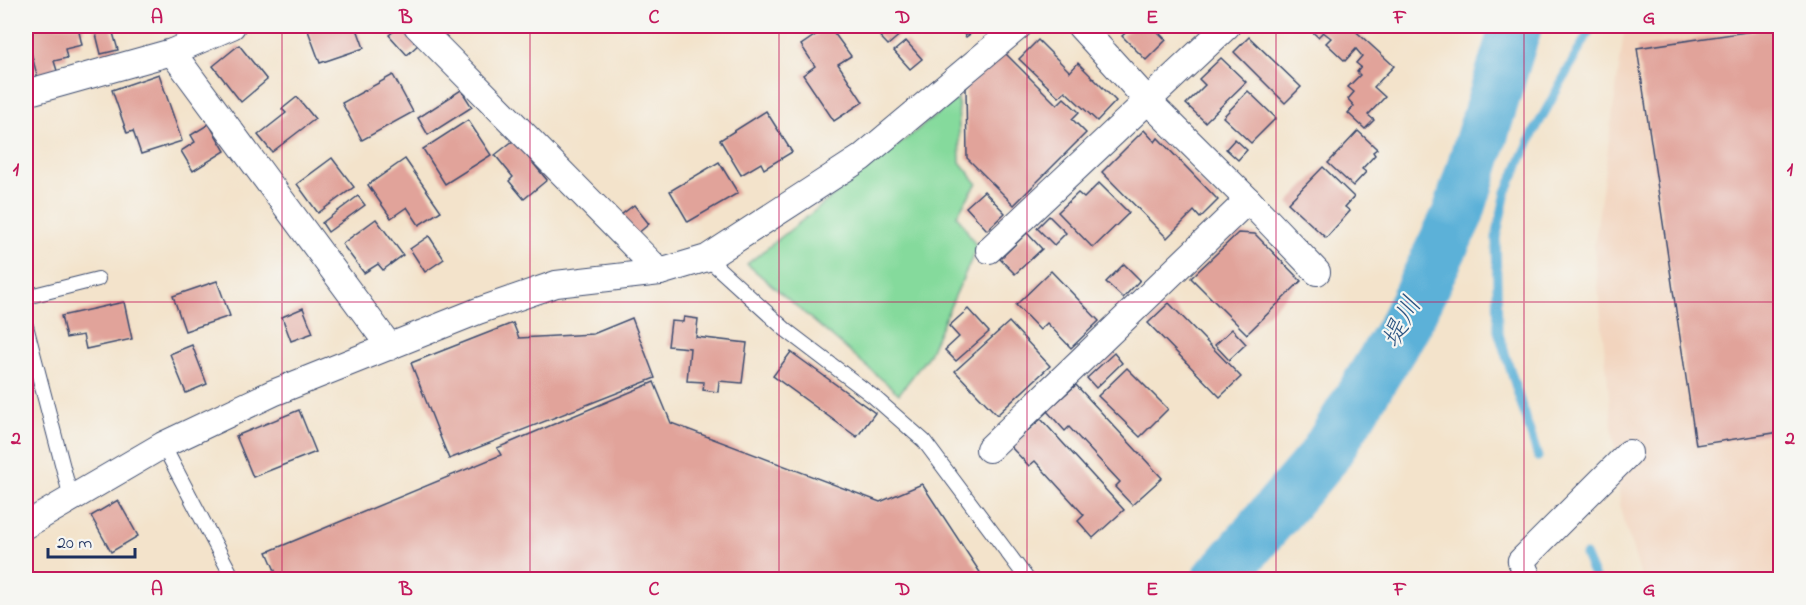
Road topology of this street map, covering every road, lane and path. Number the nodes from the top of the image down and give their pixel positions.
1 (232, 26) edge
2 (417, 26) edge
3 (1019, 26) edge
4 (1080, 26) edge
5 (1227, 26) edge
6 (172, 52) junction
7 (26, 93) edge
8 (1148, 101) junction
9 (1248, 200) junction
10 (989, 250) dead end
11 (707, 258) junction
12 (660, 272) junction
13 (1317, 272) dead end
14 (98, 279) dead end
15 (26, 297) edge
16 (26, 326) edge
17 (390, 347) junction
18 (163, 445) junction
19 (989, 449) dead end
20 (1629, 453) dead end
21 (71, 498) junction
22 (26, 525) edge
23 (234, 579) edge
24 (1028, 579) edge
25 (1529, 579) edge

1 - 6 street
2 - 12 street
3 - 11 street
4 - 8 street
5 - 8 street
6 - 7 street
6 - 17 street
8 - 9 street
8 - 10 street
9 - 13 street
9 - 19 street
11 - 12 street
11 - 24 lane
12 - 17 street
14 - 15 lane
16 - 21 lane
17 - 18 street
18 - 21 street
18 - 23 lane
20 - 25 street
21 - 22 street

